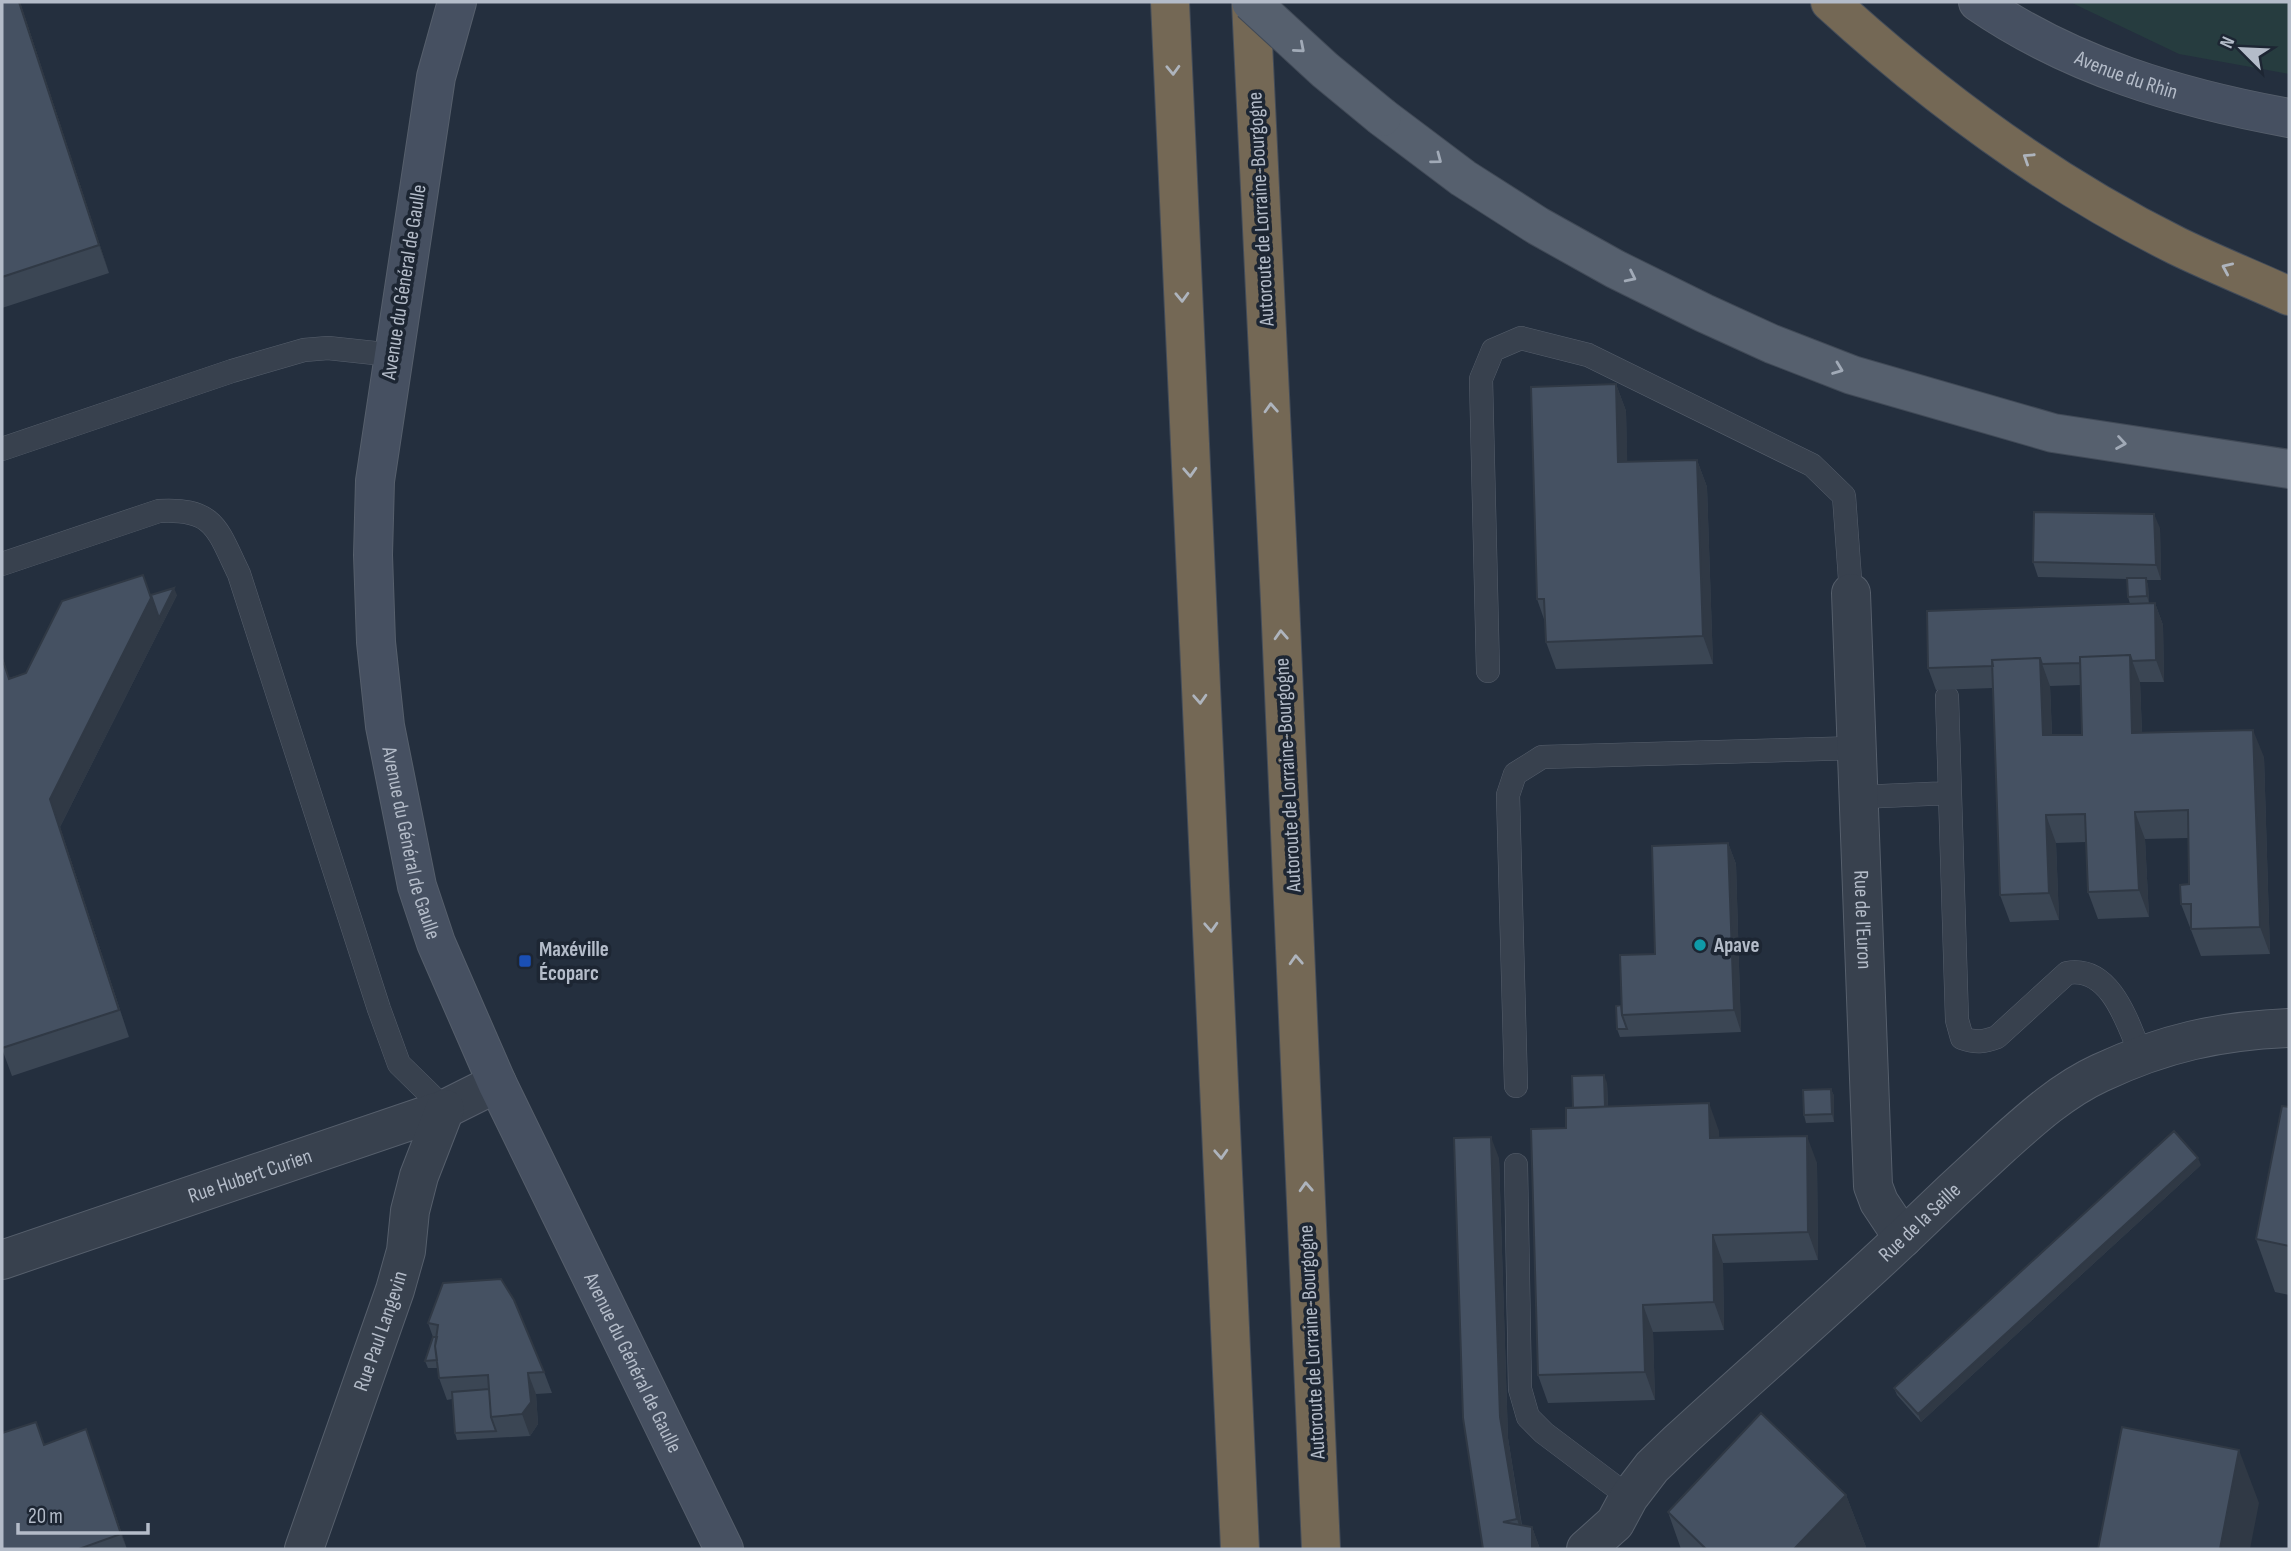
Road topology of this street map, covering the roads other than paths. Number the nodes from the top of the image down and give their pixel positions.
1 (436, 2) edge
2 (457, 2) edge
3 (1170, 2) edge
4 (1251, 2) edge
5 (1830, 2) edge
6 (1978, 2) edge
7 (436, 77) junction
8 (2289, 118) edge
9 (2289, 296) edge
10 (393, 355) junction
11 (2, 449) edge
12 (2289, 469) edge
13 (2, 564) edge
14 (1852, 593) joint
15 (1488, 671) dead end
16 (1947, 697) edge
17 (1858, 748) junction
18 (1950, 793) junction
19 (1860, 797) junction
20 (2289, 1028) edge
21 (2141, 1055) junction
22 (497, 1083) junction
23 (1516, 1086) dead end
24 (445, 1109) junction
25 (1516, 1165) dead end
26 (1903, 1238) junction
27 (2, 1261) edge
28 (1624, 1523) edge
29 (304, 1549) edge
30 (724, 1549) edge
31 (1240, 1549) edge
32 (1321, 1549) edge
33 (1586, 1549) edge

1 - 7 main road, Avenue du Général de Gaulle
2 - 7 main road, Avenue du Général de Gaulle
3 -> 31 highway
4 -> 12 main road, bridge
32 -> 4 highway, Autoroute de Lorraine-Bourgogne
9 -> 5 highway
6 - 8 main road, Avenue du Rhin
7 - 10 main road, Avenue du Général de Gaulle
10 - 11 lane
10 - 22 main road, Avenue du Général de Gaulle
13 - 24 lane
14 - 15 lane
14 - 17 street, Rue de l'Euron
16 - 18 lane
17 - 19 street, Rue de l'Euron
17 - 23 lane
18 - 19 lane
18 - 21 lane
19 - 26 street, Rue de l'Euron
20 - 21 street, Rue de la Seille
21 - 26 street, Rue de la Seille
22 - 24 street, Rue Hubert Curien
22 - 30 main road, Avenue du Général de Gaulle
24 - 27 street, Rue Hubert Curien
24 - 29 street, Rue Paul Langevin
25 - 28 lane
26 - 28 street, Rue de la Seille
28 - 33 street, Rue de la Seille

